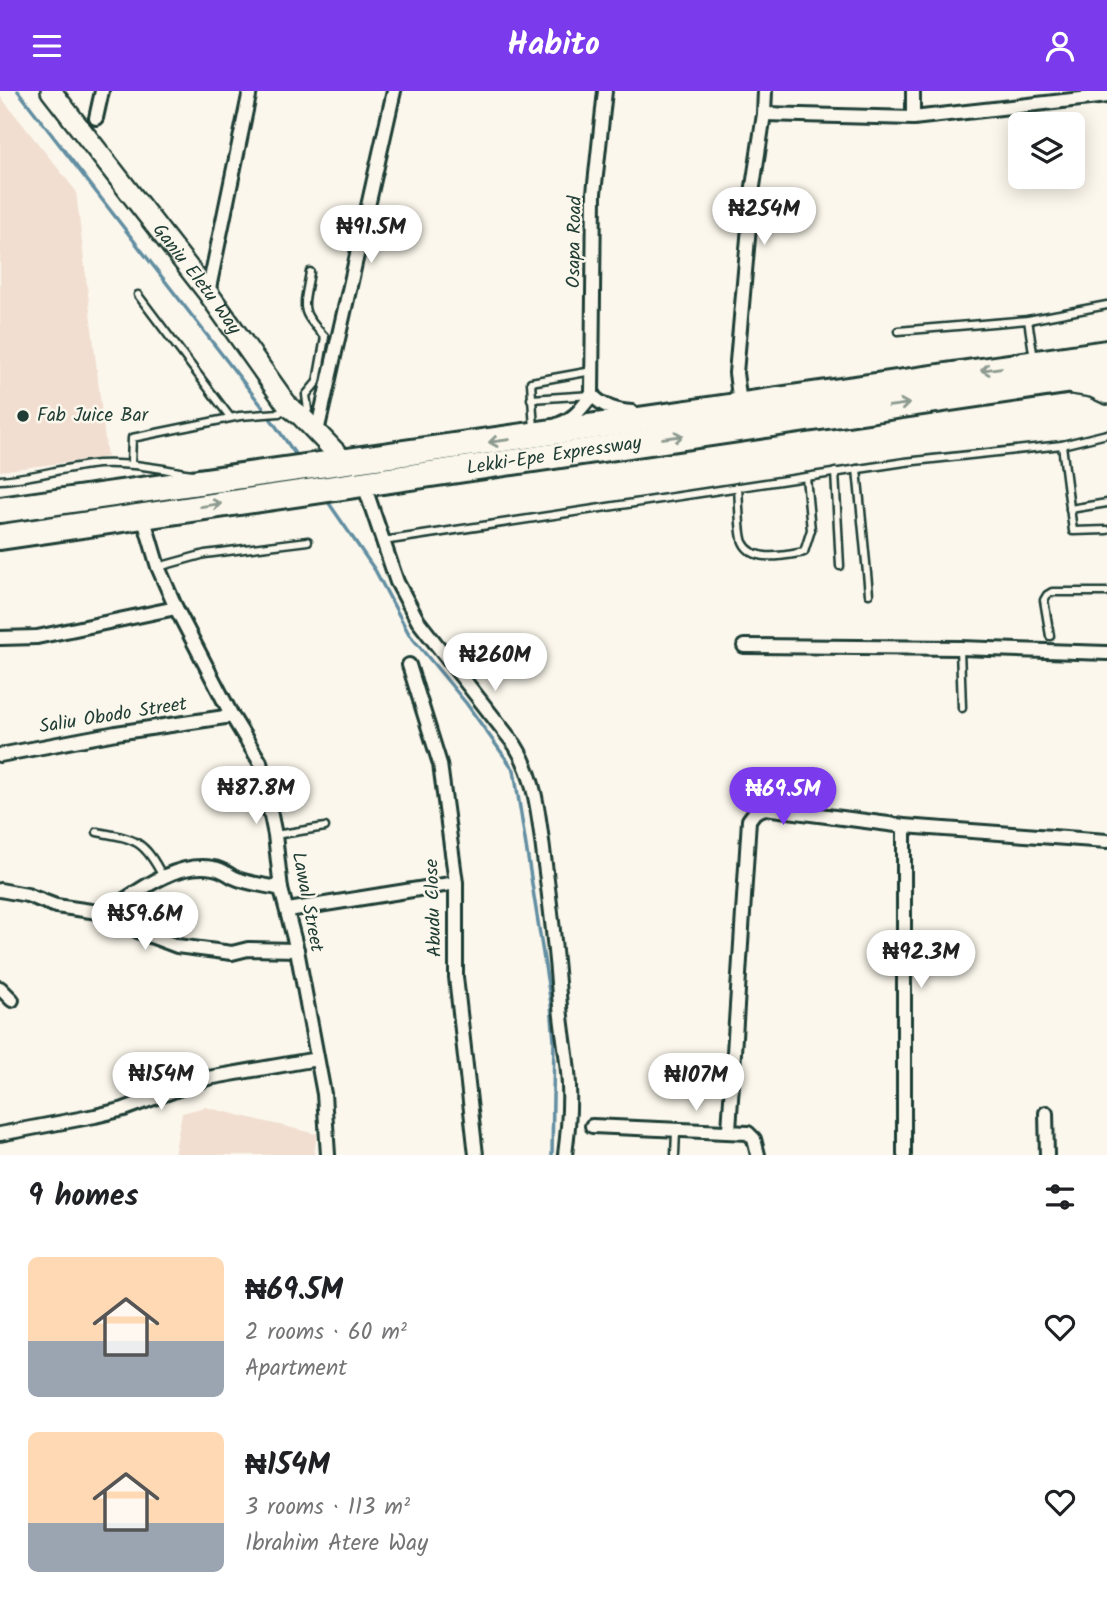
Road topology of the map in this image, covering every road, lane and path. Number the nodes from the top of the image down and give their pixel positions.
1 (51, 91) edge
2 (102, 91) edge
3 (250, 91) edge
4 (394, 91) edge
5 (605, 91) edge
6 (765, 91) edge
7 (913, 91) edge
8 (1107, 96) edge
9 (1059, 97) edge
10 (764, 114) junction
11 (96, 118) dead end
12 (913, 118) junction
13 (310, 272) dead end
14 (208, 293) junction
15 (138, 295) dead end
16 (1107, 305) edge
17 (1028, 320) junction
18 (898, 331) dead end
19 (1107, 353) edge
20 (592, 371) junction
21 (1041, 373) junction
22 (1107, 375) edge
23 (1107, 394) edge
24 (592, 395) junction
25 (531, 399) junction
26 (740, 404) junction
27 (290, 412) junction
28 (667, 414) junction
29 (230, 418) junction
30 (317, 432) junction
31 (1107, 434) edge
32 (532, 436) junction
33 (1062, 445) junction
34 (131, 464) junction
35 (857, 469) junction
36 (347, 473) junction
37 (835, 473) junction
38 (806, 477) junction
39 (230, 479) junction
40 (0, 480) edge
41 (291, 482) junction
42 (185, 486) junction
43 (738, 487) junction
44 (1107, 503) edge
45 (1070, 509) junction
46 (0, 510) edge
47 (143, 516) junction
48 (0, 519) edge
49 (1107, 530) edge
50 (0, 537) edge
51 (308, 541) dead end
52 (381, 541) junction
53 (841, 566) dead end
54 (158, 567) junction
55 (1107, 592) edge
56 (869, 594) dead end
57 (176, 608) junction
58 (1050, 636) dead end
59 (0, 639) edge
60 (744, 646) dead end
61 (961, 648) junction
62 (1107, 653) edge
63 (409, 665) dead end
64 (962, 708) dead end
65 (232, 716) junction
66 (0, 755) edge
67 (904, 826) junction
68 (325, 827) dead end
69 (97, 832) dead end
70 (275, 835) junction
71 (1107, 841) edge
72 (163, 877) junction
73 (456, 883) junction
74 (281, 888) junction
75 (0, 890) edge
76 (288, 910) junction
77 (105, 913) junction
78 (297, 950) junction
79 (0, 988) edge
80 (12, 1000) dead end
81 (317, 1059) junction
82 (1046, 1113) dead end
83 (592, 1126) dead end
84 (676, 1129) junction
85 (729, 1131) junction
86 (0, 1133) edge
87 (328, 1155) edge
88 (476, 1155) edge
89 (565, 1155) edge
90 (675, 1155) edge
91 (758, 1155) edge
92 (904, 1155) edge
93 (1047, 1155) edge

1 - 14 street, Ganiu Eletu Way
2 - 11 street
3 - 14 street
4 - 30 street
5 - 20 street, Osapa Road
6 - 10 street
7 - 12 street
8 - 9 street
9 - 12 street
10 - 12 street
10 - 26 street
13 - 27 lane
14 - 27 street, Ganiu Eletu Way
15 - 29 lane
16 - 17 lane
17 - 18 lane
17 - 21 lane
19 - 21 highway, Lekki-Epe Expressway
20 - 24 street, Osapa Road
20 - 25 lane
21 - 22 highway, Lekki-Epe Expressway
21 - 23 street
21 -> 26 highway, Lekki-Epe Expressway
36 -> 21 highway, Lekki-Epe Expressway
24 - 25 lane
24 - 28 street
24 - 32 street
25 - 32 lane
26 - 28 highway, Lekki-Epe Expressway
27 - 29 lane
27 - 30 street, Ganiu Eletu Way
28 - 32 highway, Lekki-Epe Expressway
29 - 34 lane
30 - 36 street, Ganiu Eletu Way
31 - 33 lane
32 -> 36 highway, Lekki-Epe Expressway
33 - 35 lane
33 - 45 lane
34 - 39 lane
34 - 40 lane
35 - 37 lane
35 - 56 lane
36 - 41 highway, Lekki-Epe Expressway
36 - 52 street
37 - 38 lane
37 - 53 lane
38 - 43 lane
38 - 43 lane
39 - 41 highway, Lekki-Epe Expressway
39 - 42 highway, Lekki-Epe Expressway
47 -> 41 highway, Lekki-Epe Expressway
42 - 46 highway, Lekki-Epe Expressway
42 - 48 highway
43 - 52 lane
44 - 45 lane
45 - 49 lane
47 - 50 highway, Lekki-Epe Expressway
47 - 54 street, Lawal Street
51 - 54 lane
52 - 89 street
54 - 57 street, Lawal Street
55 - 58 lane
57 - 59 street
57 - 65 street, Lawal Street
60 - 61 street
61 - 62 street
61 - 64 lane
63 - 73 street, Abudu Close
65 - 66 street, Saliu Obodo Street
65 - 70 street, Lawal Street
67 - 71 street
67 - 85 street
67 - 92 street
68 - 70 lane
69 - 72 lane
70 - 74 street, Lawal Street
72 - 74 street
72 - 77 street
73 - 76 street
73 - 88 street, Abudu Close
74 - 76 street, Lawal Street
75 - 77 street
76 - 78 street, Lawal Street
77 - 78 street
78 - 81 street, Lawal Street
79 - 80 street
81 - 86 street
81 - 87 street, Lawal Street
82 - 93 street
83 - 84 street
84 - 85 street
84 - 90 lane
85 - 91 street

